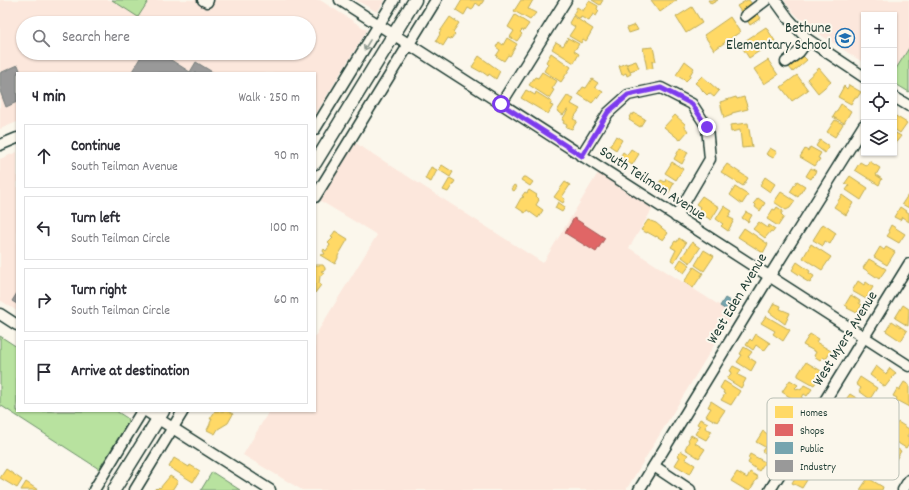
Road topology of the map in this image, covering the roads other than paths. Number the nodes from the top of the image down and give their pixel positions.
1 (203, 0) edge
2 (208, 0) edge
3 (340, 0) edge
4 (394, 0) edge
5 (414, 0) edge
6 (436, 0) edge
7 (566, 0) edge
8 (766, 0) edge
9 (775, 0) edge
10 (745, 16) dead end
11 (379, 25) junction
12 (393, 35) junction
13 (808, 40) junction
14 (408, 44) junction
15 (786, 62) dead end
16 (861, 75) edge
17 (897, 98) edge
18 (501, 104) junction
19 (909, 106) edge
20 (316, 127) edge
21 (861, 130) edge
22 (16, 138) edge
23 (0, 145) edge
24 (582, 156) junction
25 (316, 161) edge
26 (316, 195) edge
27 (676, 217) junction
28 (909, 264) edge
29 (769, 277) junction
30 (0, 314) edge
31 (16, 324) edge
32 (864, 337) junction
33 (909, 366) edge
34 (827, 398) edge
35 (141, 412) edge
36 (182, 412) edge
37 (160, 414) edge
38 (173, 427) junction
39 (654, 466) junction
40 (776, 480) edge
41 (909, 480) edge
42 (94, 490) edge
43 (114, 490) edge
44 (135, 490) edge
45 (270, 490) edge
46 (639, 490) edge
47 (690, 490) edge
48 (770, 490) edge
49 (903, 490) edge

1 - 2 street
3 - 11 street, South Teilman Avenue
4 - 11 street
5 - 12 main road
6 - 14 street
7 - 18 street
8 - 10 street
9 - 13 street
11 - 12 street, South Teilman Avenue
11 -> 20 street
12 - 14 street, South Teilman Avenue
12 - 25 main road
13 - 15 street
13 - 16 street
14 - 18 street, South Teilman Avenue
14 - 26 street
17 - 19 street
18 - 24 street, South Teilman Avenue
21 - 29 street, West Eden Avenue
22 - 23 street
24 - 27 street, South Teilman Avenue
24 - 27 street
27 - 29 street, South Teilman Avenue
28 - 32 street, West Myers Avenue
29 - 32 street, South Teilman Avenue
29 - 39 street, West Eden Avenue
30 - 31 street
32 - 33 street, South Teilman Avenue
32 - 34 street, West Myers Avenue
35 - 42 street
36 - 38 street
37 - 38 street
37 - 43 main road
38 - 44 street
38 - 45 street
39 - 46 street, West Eden Avenue
39 - 47 street
40 - 48 street, West Myers Avenue
41 - 49 street

